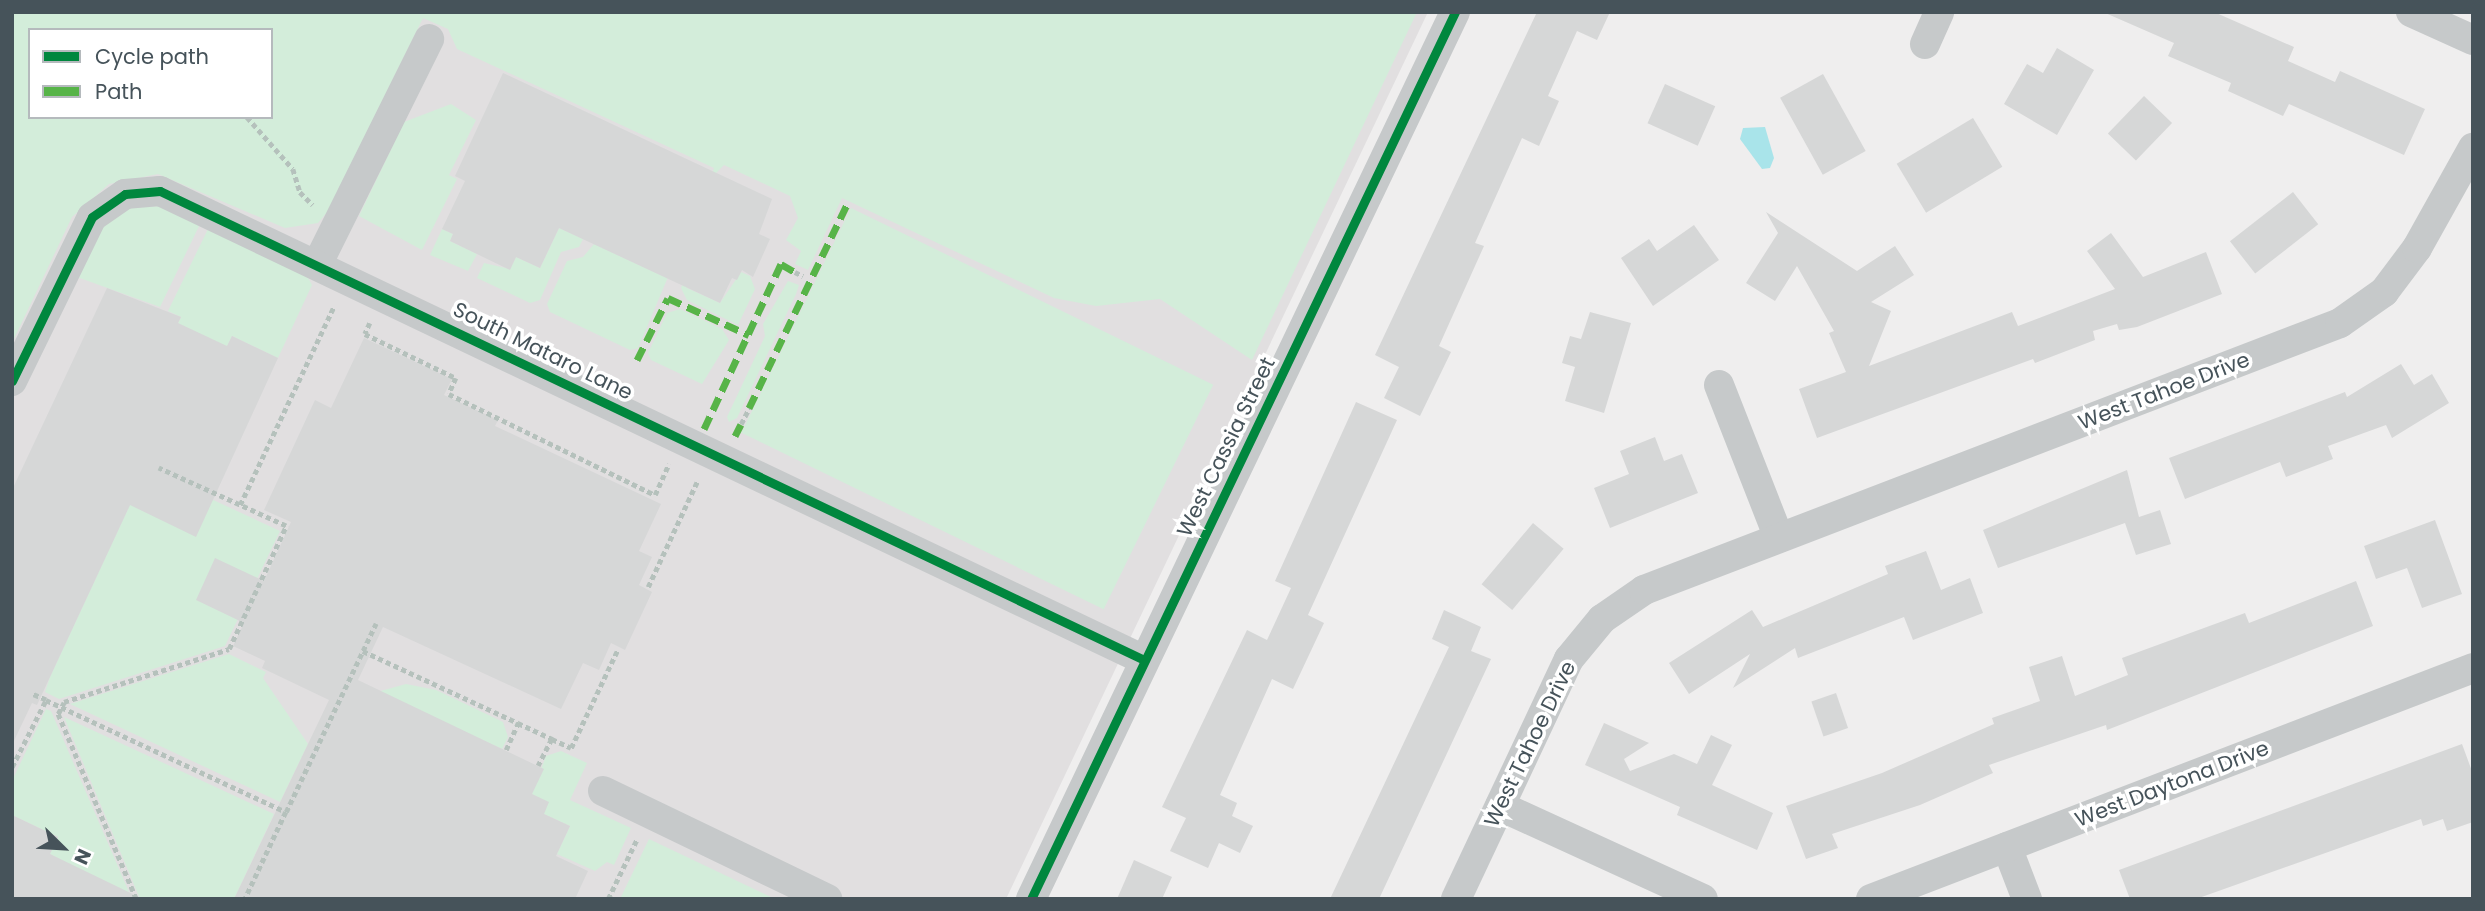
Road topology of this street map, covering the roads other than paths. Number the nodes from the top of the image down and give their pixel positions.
1 (1455, 12) edge
2 (1939, 12) edge
3 (2411, 12) edge
4 (429, 40) dead end
5 (2473, 40) edge
6 (1925, 44) dead end
7 (2473, 148) edge
8 (318, 263) junction
9 (12, 381) edge
10 (1720, 385) dead end
11 (1779, 538) junction
12 (1142, 659) junction
13 (2473, 668) edge
14 (603, 791) dead end
15 (1500, 806) junction
16 (2007, 847) junction
17 (827, 899) edge
18 (1031, 899) edge
19 (1456, 899) edge
20 (1703, 899) edge
21 (1871, 899) edge
22 (2026, 899) edge

1 - 12 street, West Cassia Street
2 - 6 street
3 - 5 street
4 - 8 street
7 - 11 street, West Tahoe Drive
8 - 9 street, South Mataro Lane
8 - 12 street, South Mataro Lane
10 - 11 street
11 - 15 street, West Tahoe Drive
12 - 18 street, West Cassia Street
13 - 16 street, West Daytona Drive
14 - 17 street
15 - 19 street, West Tahoe Drive
15 - 20 street
16 - 21 street, West Daytona Drive
16 - 22 street

